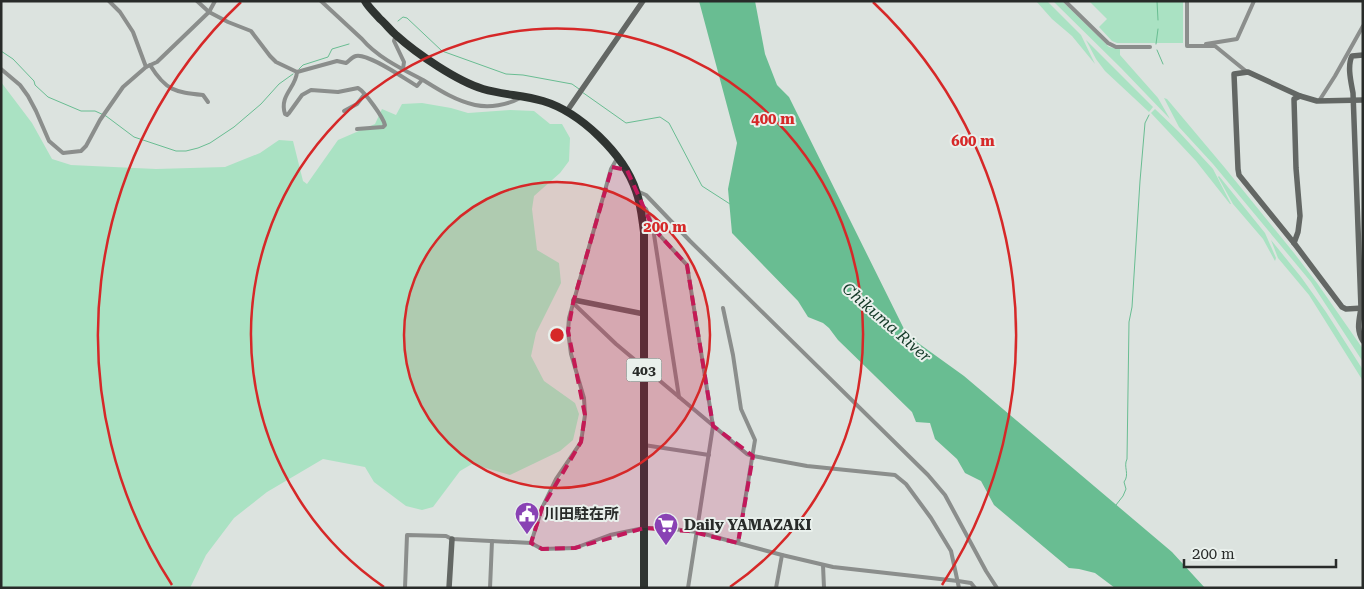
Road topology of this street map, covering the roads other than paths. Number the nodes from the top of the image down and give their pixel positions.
1 (109, 1) edge
2 (197, 1) edge
3 (215, 1) edge
4 (321, 1) edge
5 (366, 1) edge
6 (643, 1) edge
7 (1065, 1) edge
8 (1187, 1) edge
9 (1254, 1) edge
10 (209, 12) junction
11 (1363, 26) edge
12 (396, 35) junction
13 (1196, 46) junction
14 (1150, 47) dead end
15 (1363, 55) edge
16 (148, 66) junction
17 (1, 69) edge
18 (402, 69) junction
19 (297, 72) junction
20 (1247, 72) junction
21 (422, 80) junction
22 (364, 95) junction
23 (524, 96) junction
24 (1300, 96) junction
25 (1353, 100) junction
26 (1363, 100) edge
27 (1320, 101) junction
28 (208, 102) dead end
29 (569, 108) junction
30 (344, 111) dead end
31 (358, 129) dead end
32 (618, 157) junction
33 (612, 167) junction
34 (627, 170) junction
35 (637, 191) junction
36 (640, 204) junction
37 (653, 228) junction
38 (1294, 242) junction
39 (573, 302) junction
40 (723, 308) dead end
41 (1362, 308) edge
42 (644, 314) junction
43 (1363, 341) edge
44 (644, 368) junction
45 (679, 397) junction
46 (713, 426) junction
47 (643, 445) junction
48 (709, 455) junction
49 (753, 456) junction
50 (644, 528) junction
51 (697, 532) junction
52 (452, 539) junction
53 (492, 541) junction
54 (531, 543) junction
55 (738, 543) junction
56 (782, 555) junction
57 (823, 565) junction
58 (958, 581) junction
59 (405, 588) edge
60 (449, 588) edge
61 (490, 588) edge
62 (644, 588) edge
63 (688, 588) edge
64 (776, 588) edge
65 (824, 588) edge
66 (959, 588) edge
67 (975, 588) edge
68 (997, 588) edge

1 - 16 street
2 - 10 street
3 - 10 street
4 - 18 street
5 - 12 highway, 403
6 - 29 street
7 - 14 street
8 - 13 street
9 - 13 street
10 - 16 street
10 - 19 street
11 - 27 street
12 - 18 street
12 - 23 highway, 403
13 - 20 street
15 - 25 street
16 - 17 street
16 - 28 street
18 - 21 street
19 - 21 street
19 - 22 street
20 - 24 street
20 - 38 street
21 - 23 street
22 - 30 street
22 - 31 street
23 - 29 highway, 403
24 - 27 street
24 - 38 street
25 - 26 street
25 - 27 street
25 - 41 street
29 - 32 highway, 403
32 - 33 street
32 - 34 highway, 403
33 - 34 street
33 - 39 street
34 - 35 highway, 403
35 - 36 highway, 403
35 - 68 street
36 - 37 street
36 - 42 highway, 403
37 - 45 street
37 - 46 street
38 - 41 street
39 - 42 street
39 - 44 street
39 - 54 street
40 - 49 street
41 - 43 street
42 - 44 highway, 403
44 - 45 street
44 - 47 highway, 403
45 - 46 street
46 - 48 street
46 - 49 street
47 - 48 street
47 - 50 highway, 403
48 - 51 street
49 - 55 street
49 - 58 street
50 - 51 street
50 - 54 street
50 - 62 highway, 403
51 - 55 street
51 - 63 street
52 - 53 street
52 - 59 street
52 - 60 street
53 - 54 street
53 - 61 street
55 - 56 street
56 - 57 street
56 - 64 street
57 - 58 street
57 - 65 street
58 - 66 street
58 - 67 street

